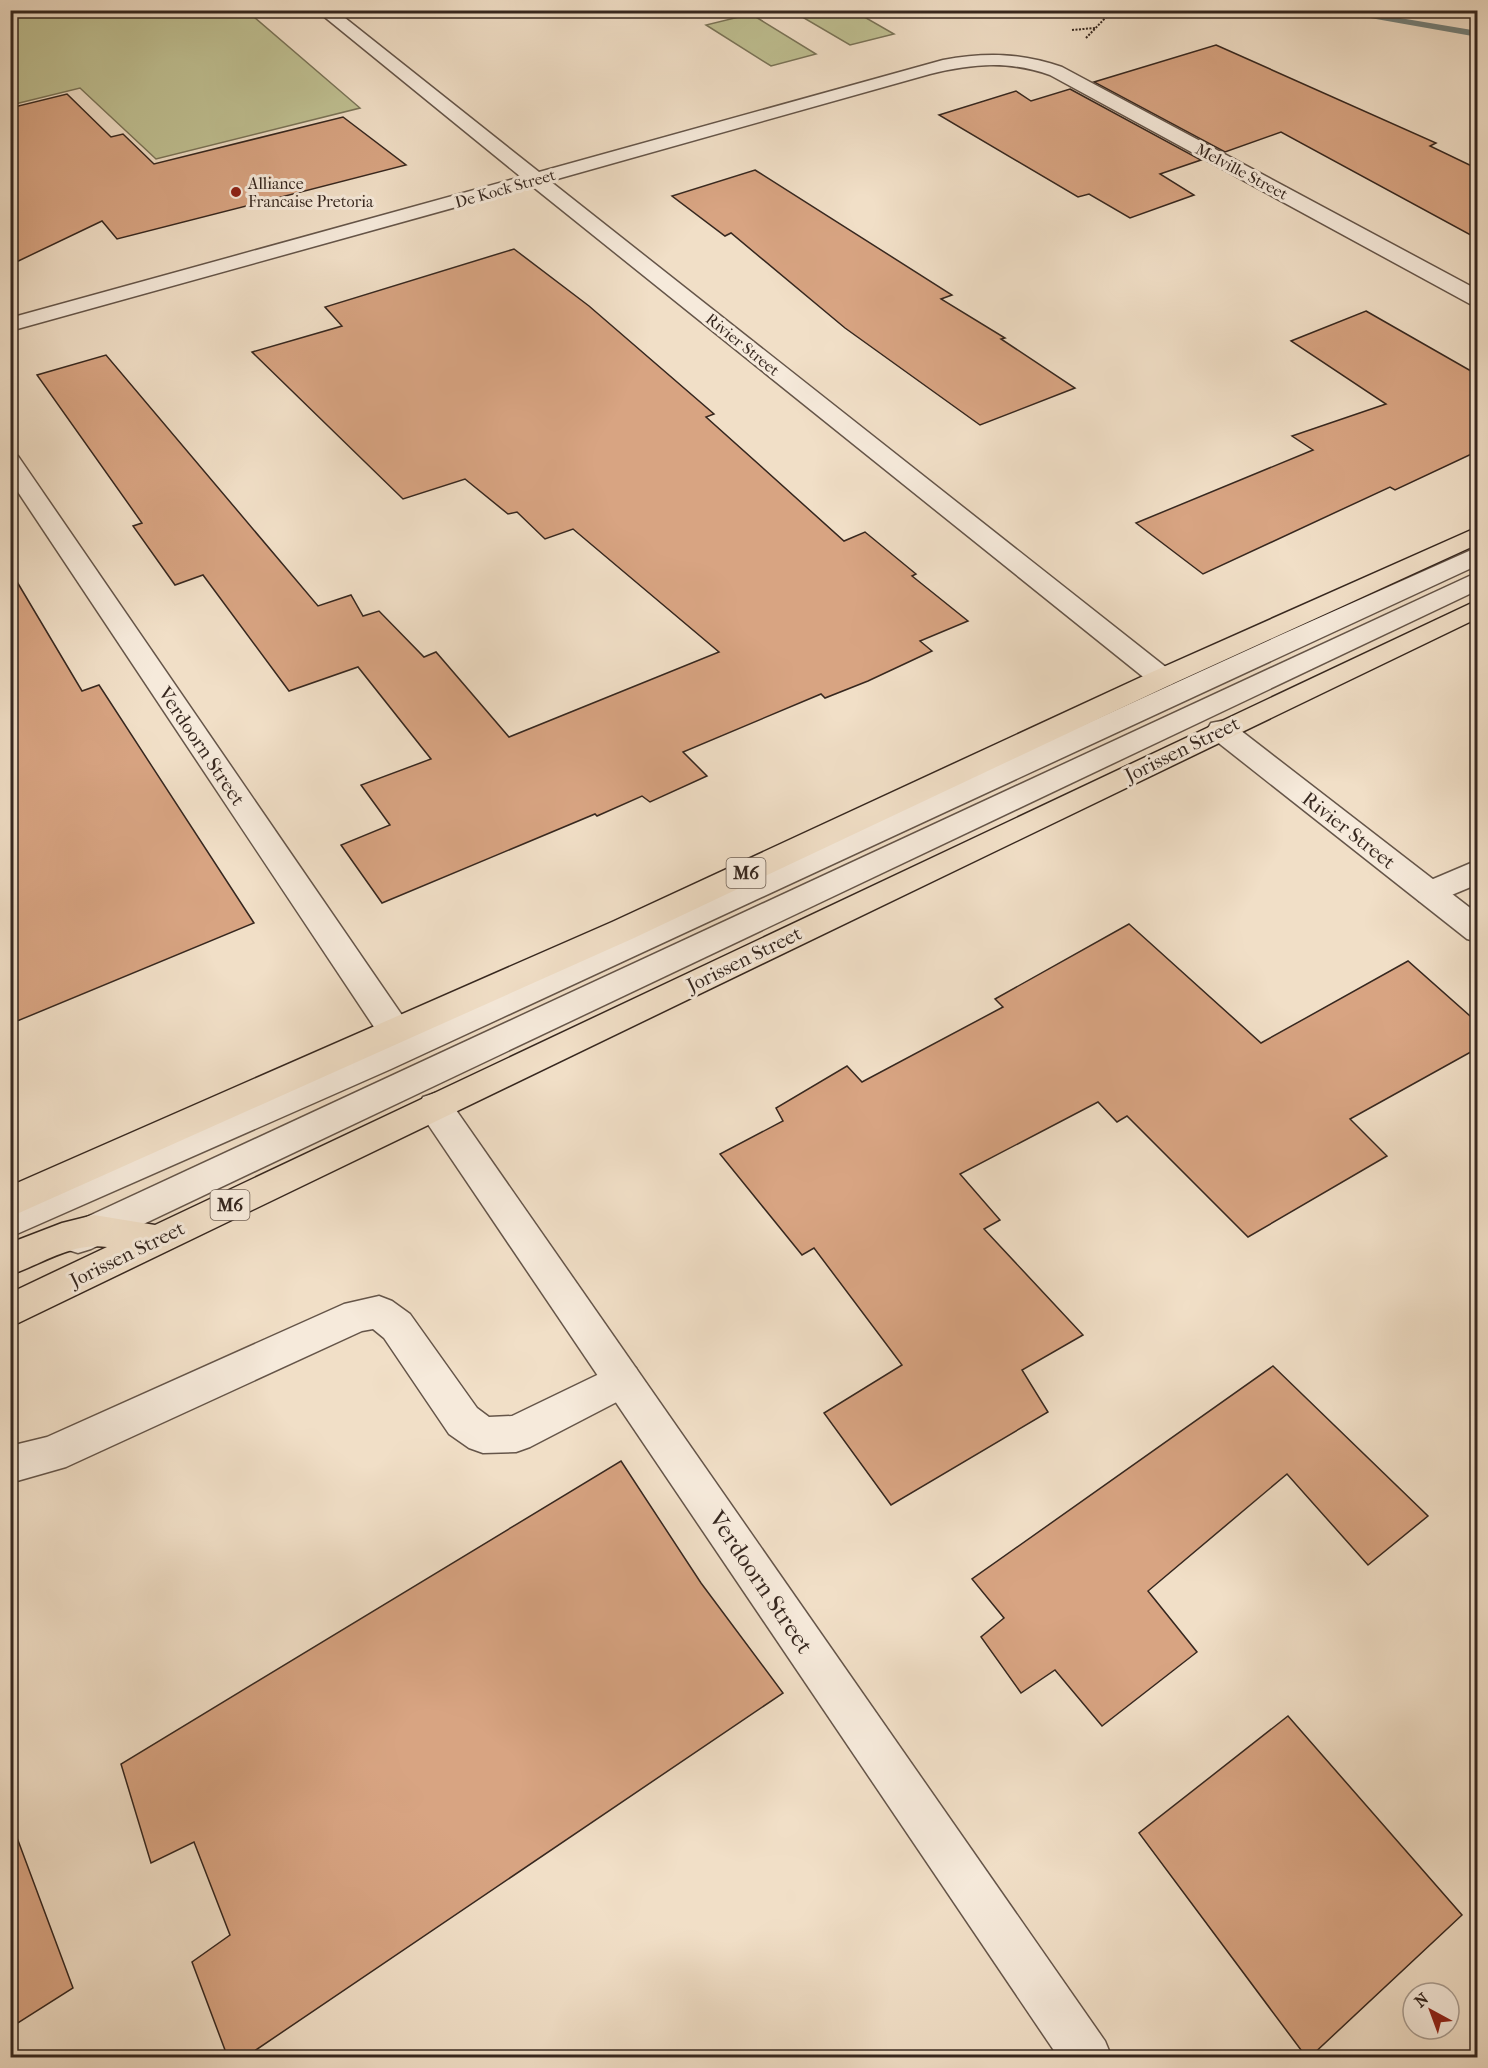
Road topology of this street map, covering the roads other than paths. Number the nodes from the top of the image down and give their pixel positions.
1 (324, 10) edge
2 (1002, 58) joint
3 (536, 179) junction
4 (1478, 299) edge
5 (10, 325) edge
6 (10, 461) edge
7 (1478, 534) edge
8 (1478, 555) edge
9 (1478, 580) edge
10 (1478, 608) edge
11 (1162, 678) junction
12 (1221, 730) junction
13 (1478, 871) edge
14 (1430, 893) junction
15 (1478, 931) edge
16 (394, 1030) junction
17 (435, 1107) junction
18 (10, 1202) edge
19 (10, 1222) edge
20 (94, 1230) junction
21 (156, 1240) junction
22 (10, 1260) edge
23 (10, 1270) edge
24 (10, 1311) edge
25 (622, 1380) junction
26 (10, 1465) edge
27 (1088, 2058) edge

1 - 3 street, Rivier Street
2 - 3 street, De Kock Street
2 - 4 street, Melville Street
3 - 5 street, De Kock Street
3 - 11 street, Rivier Street
6 - 16 street, Verdoorn Street
7 - 11 main road, M6
8 - 19 street
9 - 20 street, Jorissen Street
10 - 12 main road, Jorissen Street / M6
11 - 16 main road, M6
12 - 14 street, Rivier Street
12 - 17 main road, Jorissen Street / M6
13 - 14 street
14 - 15 street, Rivier Street
16 - 18 main road, M6
17 - 21 main road, Jorissen Street / M6
17 - 25 street, Verdoorn Street
20 - 21 main road
20 - 22 main road
20 - 23 street, Jorissen Street
21 - 24 main road, Jorissen Street / M6
25 - 26 street
25 - 27 street, Verdoorn Street

